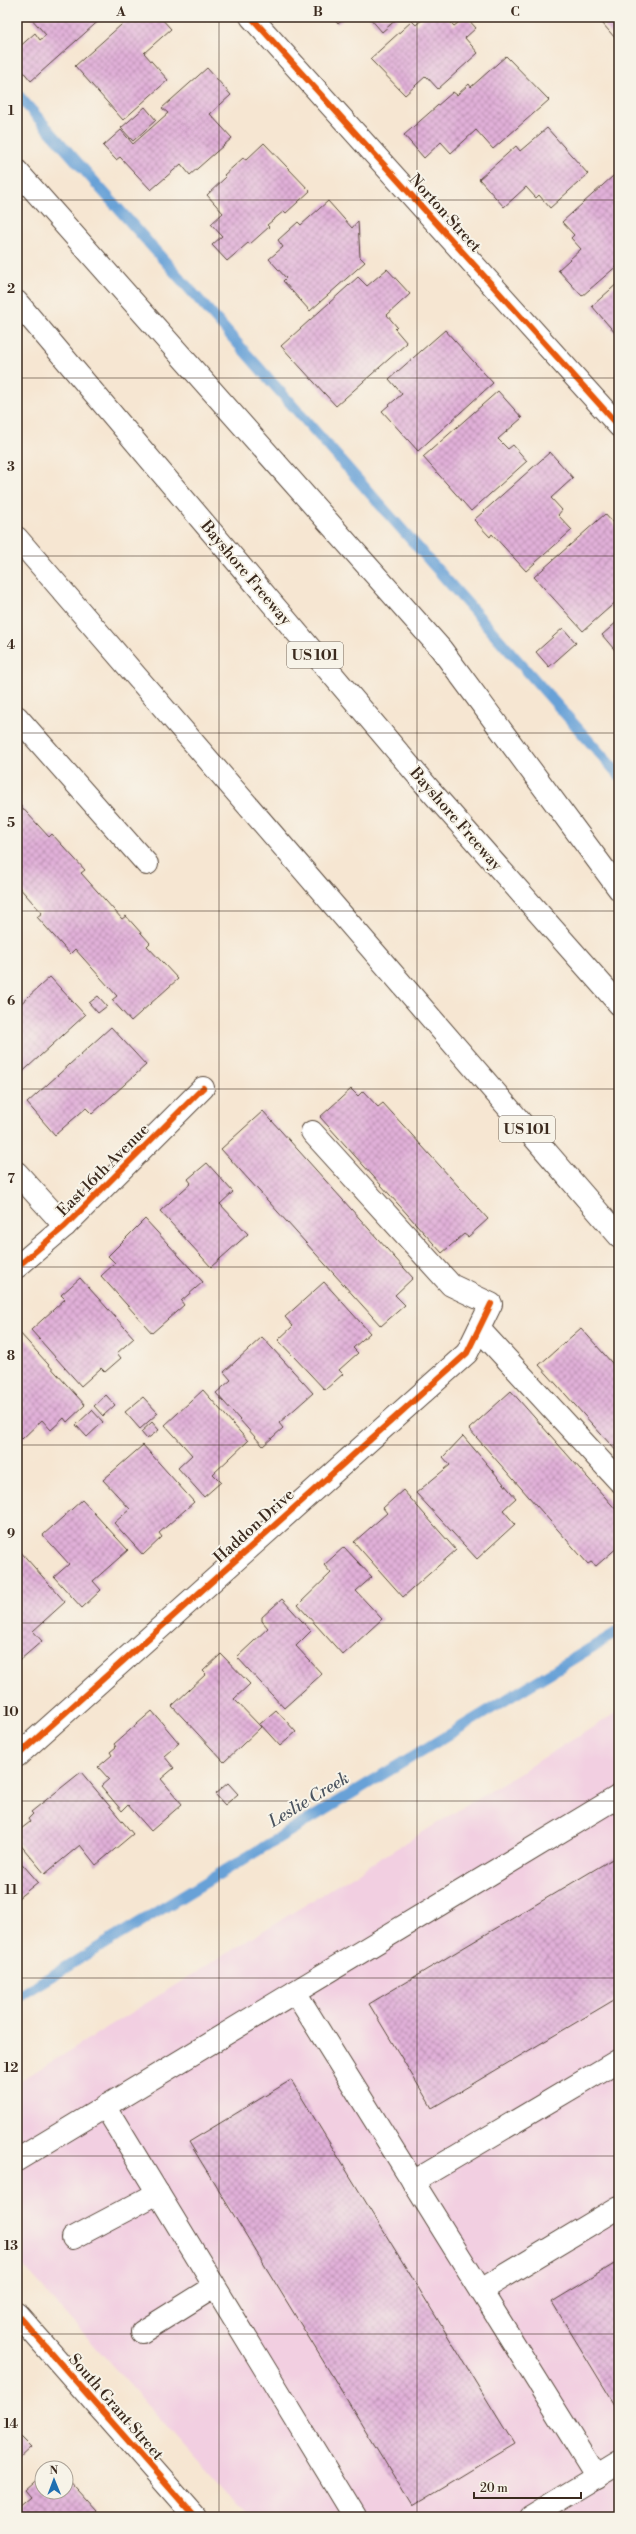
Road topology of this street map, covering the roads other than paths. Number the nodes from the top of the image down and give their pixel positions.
1 (252, 17) edge
2 (17, 171) edge
3 (17, 302) edge
4 (619, 426) edge
5 (17, 538) edge
6 (17, 717) edge
7 (147, 864) dead end
8 (619, 889) edge
9 (619, 1004) edge
10 (203, 1088) dead end
11 (312, 1132) dead end
12 (17, 1173) edge
13 (65, 1226) junction
14 (619, 1236) edge
15 (17, 1266) edge
16 (479, 1329) junction
17 (619, 1482) edge
18 (17, 1756) edge
19 (619, 1796) edge
20 (295, 1992) junction
21 (619, 2060) edge
22 (105, 2106) junction
23 (17, 2160) edge
24 (413, 2182) junction
25 (158, 2193) junction
26 (619, 2207) edge
27 (73, 2238) dead end
28 (214, 2287) junction
29 (481, 2290) junction
30 (17, 2314) edge
31 (142, 2332) dead end
32 (619, 2463) edge
33 (597, 2477) junction
34 (195, 2517) edge
35 (355, 2517) edge
36 (530, 2517) edge

1 - 4 main road, Norton Street
2 - 8 main road
3 - 9 main road, Bayshore Freeway / US 101
5 - 14 main road, US 101
6 - 7 main road
10 - 13 main road, East 16th Avenue
11 - 16 main road, Haddon Drive
12 - 13 main road
13 - 15 main road, East 16th Avenue
16 - 17 main road
16 - 18 main road, Haddon Drive
19 - 20 main road
20 - 22 main road
20 - 24 main road
21 - 24 main road
22 - 23 main road
22 - 25 main road
24 - 29 main road
25 - 27 main road
25 - 28 main road
26 - 29 main road
28 - 31 main road
28 - 35 main road
29 - 33 main road
30 - 34 main road, South Grant Street
32 - 33 main road
33 - 36 main road

